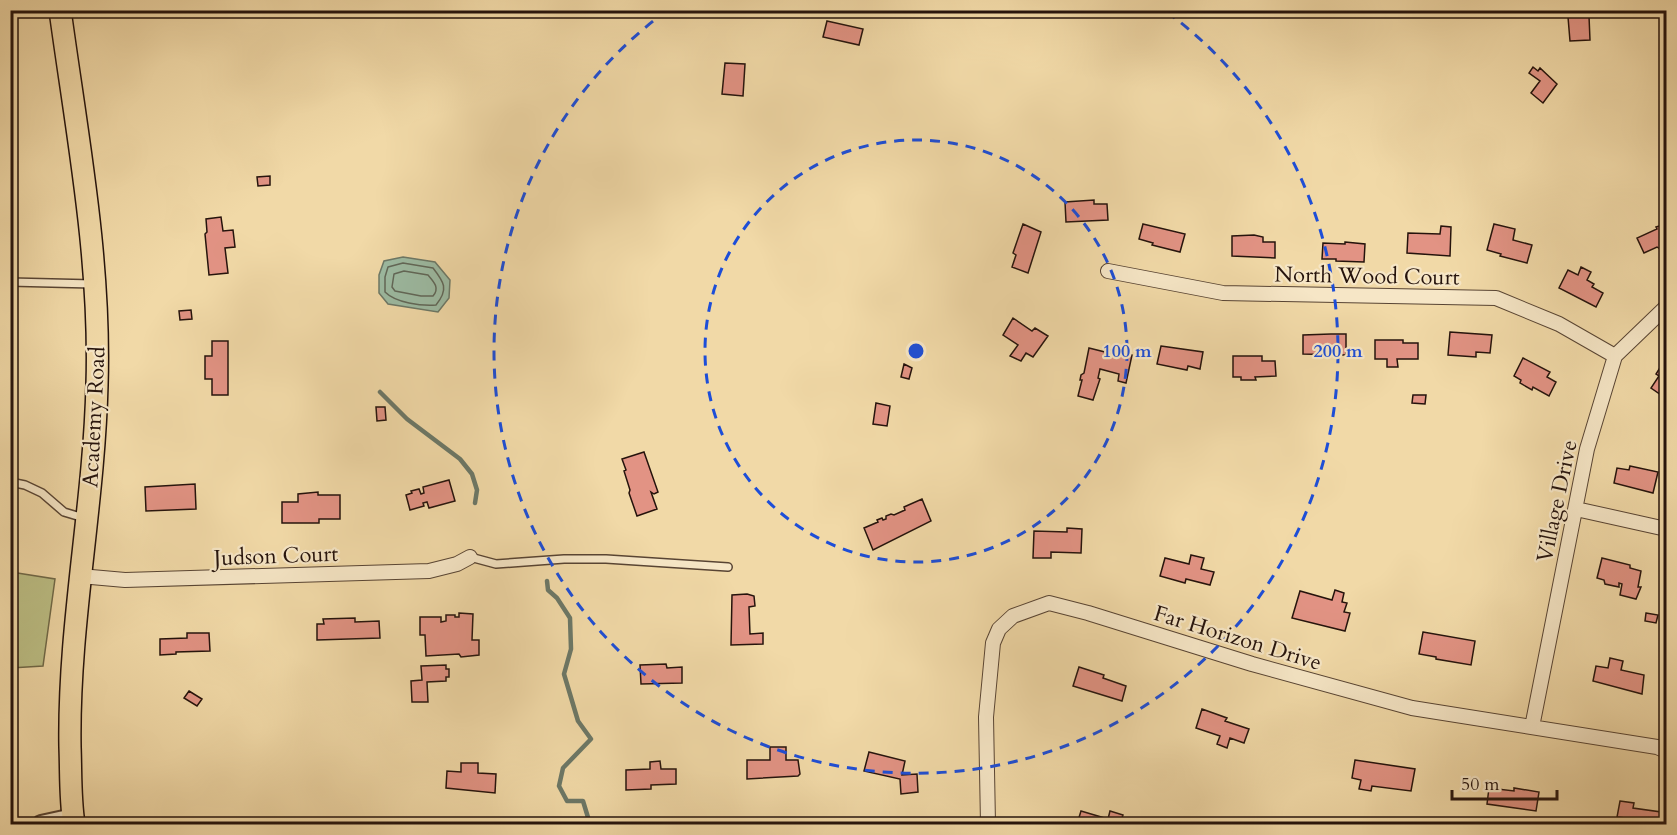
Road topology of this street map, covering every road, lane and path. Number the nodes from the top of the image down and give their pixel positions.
1 (60, 10) edge
2 (1108, 271) dead end
3 (12, 283) edge
4 (95, 284) junction
5 (1666, 308) edge
6 (1615, 356) junction
7 (10, 482) edge
8 (1576, 509) junction
9 (86, 518) junction
10 (1666, 529) edge
11 (470, 557) joint
12 (728, 567) dead end
13 (80, 576) junction
14 (1532, 727) junction
15 (1666, 751) edge
16 (73, 821) edge
17 (41, 825) edge
18 (988, 825) edge

1 - 4 main road, Academy Road
2 - 6 street, North Wood Court
3 - 4 lane
4 - 9 main road, Academy Road
5 - 6 street, Village Drive
6 - 8 street, Village Drive
7 - 9 lane
8 - 10 street
8 - 14 street, Village Drive
9 - 13 main road, Academy Road
11 - 12 lane
11 - 13 street, Judson Court
13 - 16 main road, Academy Road
14 - 15 street, Far Horizon Drive
14 - 18 street, Far Horizon Drive
16 - 17 street

